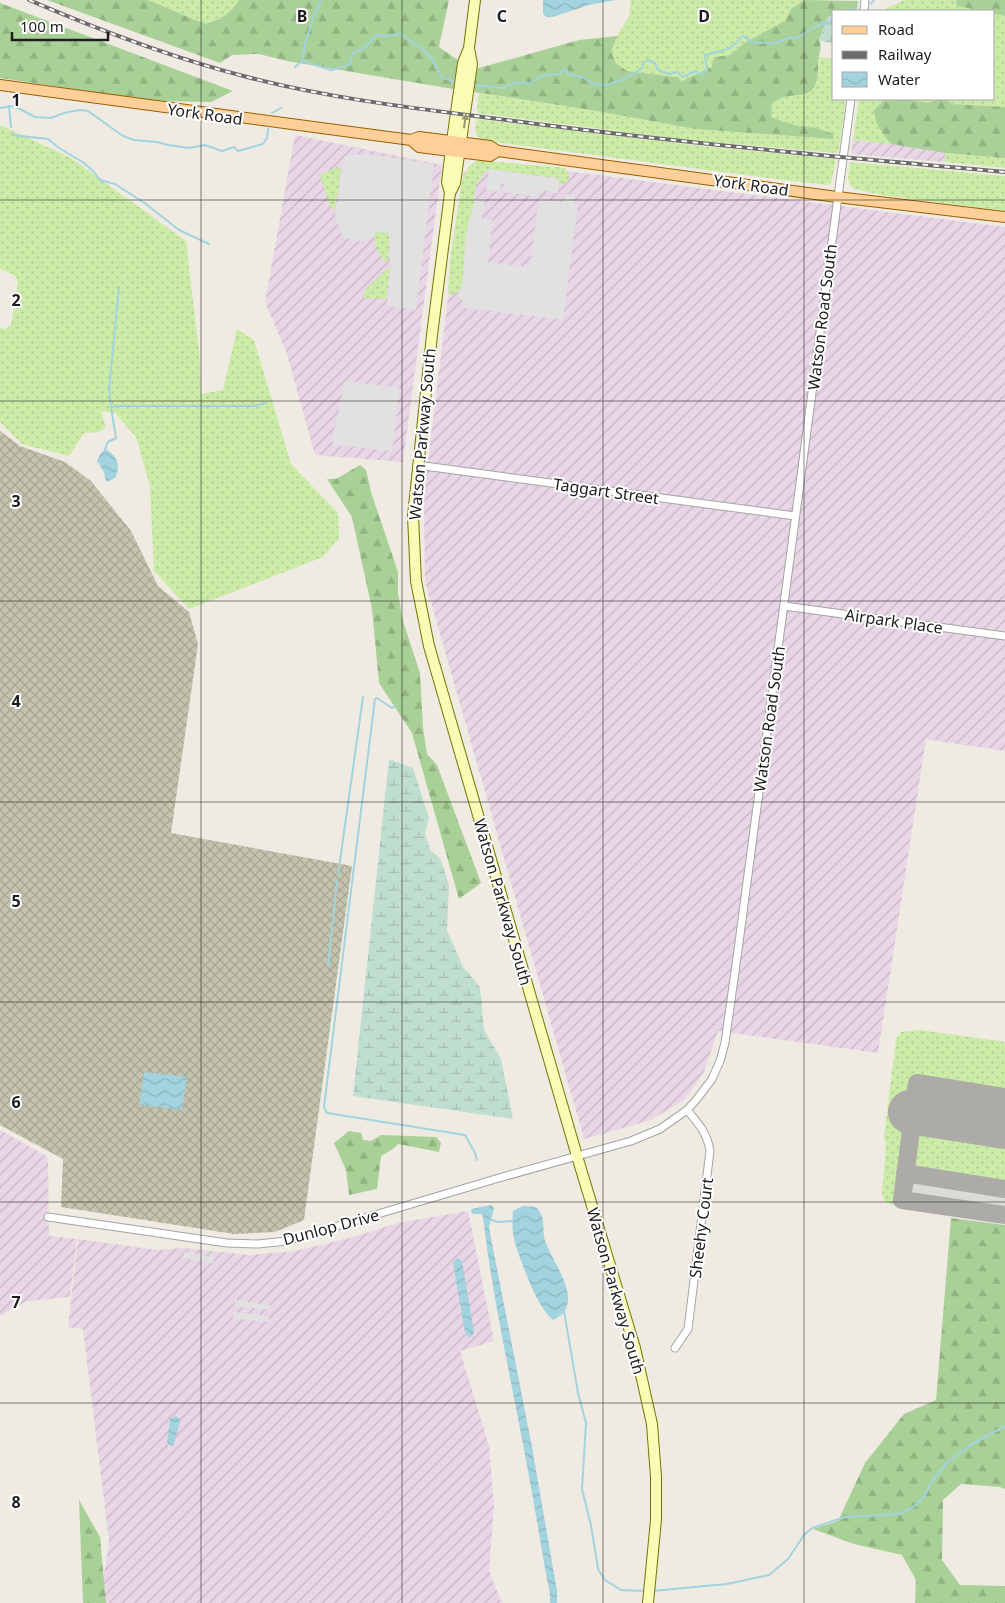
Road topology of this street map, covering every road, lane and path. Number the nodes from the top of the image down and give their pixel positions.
1 (476, 0) edge
2 (0, 85) edge
3 (851, 100) edge
4 (456, 147) junction
5 (838, 197) junction
6 (1005, 217) edge
7 (417, 465) junction
8 (796, 516) junction
9 (784, 606) junction
10 (1005, 636) edge
11 (687, 1110) junction
12 (577, 1156) junction
13 (48, 1217) dead end
14 (675, 1348) dead end
15 (649, 1595) edge

1 - 4 main road, Watson Parkway South
2 - 4 main road, York Road
3 - 5 street, Watson Road South
4 - 5 main road, York Road
4 - 7 main road, Watson Parkway South
5 - 6 main road, York Road
5 - 8 street, Watson Road South
7 - 8 street, Taggart Street
7 - 12 main road, Watson Parkway South
8 - 9 street, Watson Road South
9 - 10 street, Airpark Place
9 - 11 street, Watson Road South
11 - 12 street, Watson Road South
11 - 14 street, Sheehy Court
12 - 13 street, Dunlop Drive
12 - 15 main road, Watson Parkway South

